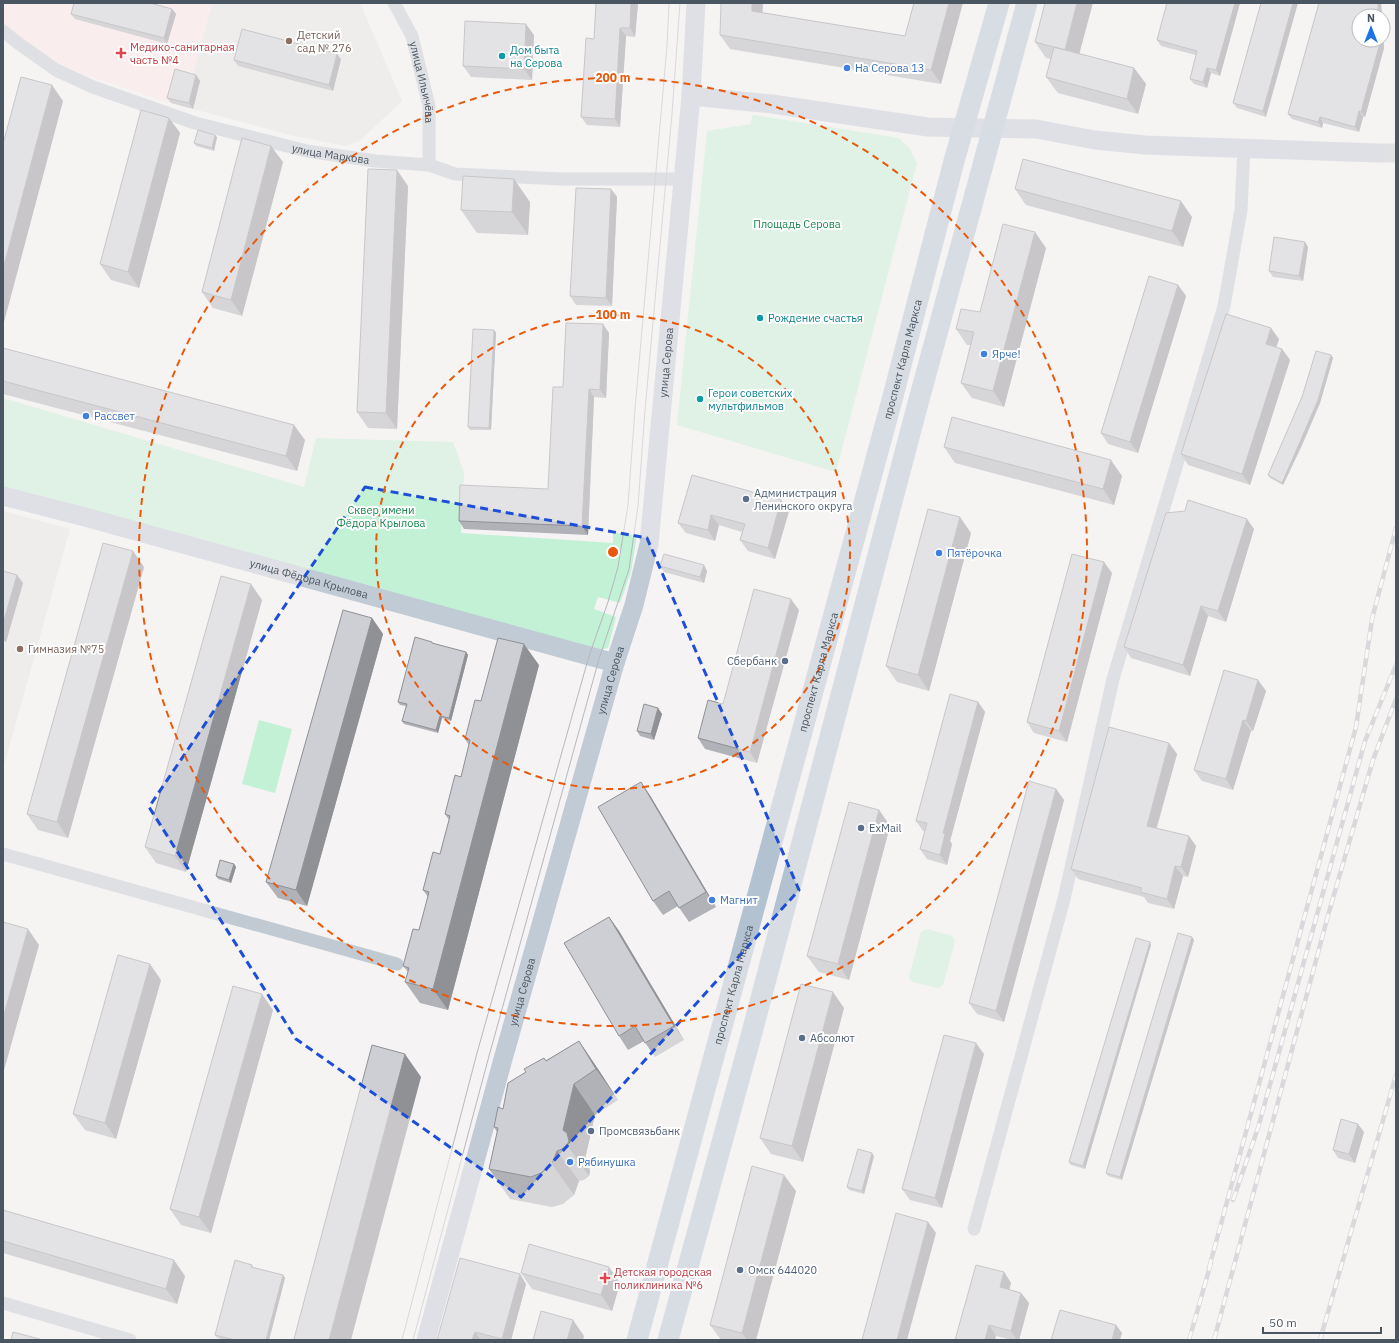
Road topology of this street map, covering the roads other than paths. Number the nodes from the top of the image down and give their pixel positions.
1 (394, 3) edge
2 (696, 3) edge
3 (998, 3) edge
4 (1027, 3) edge
5 (3, 31) edge
6 (691, 96) junction
7 (964, 128) junction
8 (993, 128) junction
9 (1244, 148) junction
10 (1377, 153) tunnel mouth
11 (429, 165) junction
12 (683, 179) junction
13 (3, 496) edge
14 (835, 611) junction
15 (862, 618) junction
16 (615, 663) junction
17 (3, 854) edge
18 (397, 964) dead end
19 (676, 1196) junction
20 (705, 1204) junction
21 (974, 1229) dead end
22 (3, 1303) edge
23 (642, 1339) edge
24 (130, 1340) edge
25 (426, 1340) edge
26 (668, 1340) edge

1 - 11 street, улица Ильичёва
2 - 6 street, улица Серова
3 - 7 main road, проспект Карла Маркса
4 - 8 main road
5 - 11 street, улица Маркова
6 - 7 street
6 - 12 street, улица Серова
7 - 8 street
7 - 14 main road, проспект Карла Маркса
8 - 9 street
8 - 15 main road
9 - 10 street
9 - 21 street
11 - 12 street, улица Маркова
12 - 16 street, улица Серова
13 - 16 street, улица Фёдора Крылова
14 - 15 main road
14 - 19 main road, проспект Карла Маркса
15 - 20 main road
16 - 25 street, улица Серова
17 - 18 street
19 - 20 main road
19 - 23 main road, проспект Карла Маркса
20 - 26 main road
22 - 24 street

